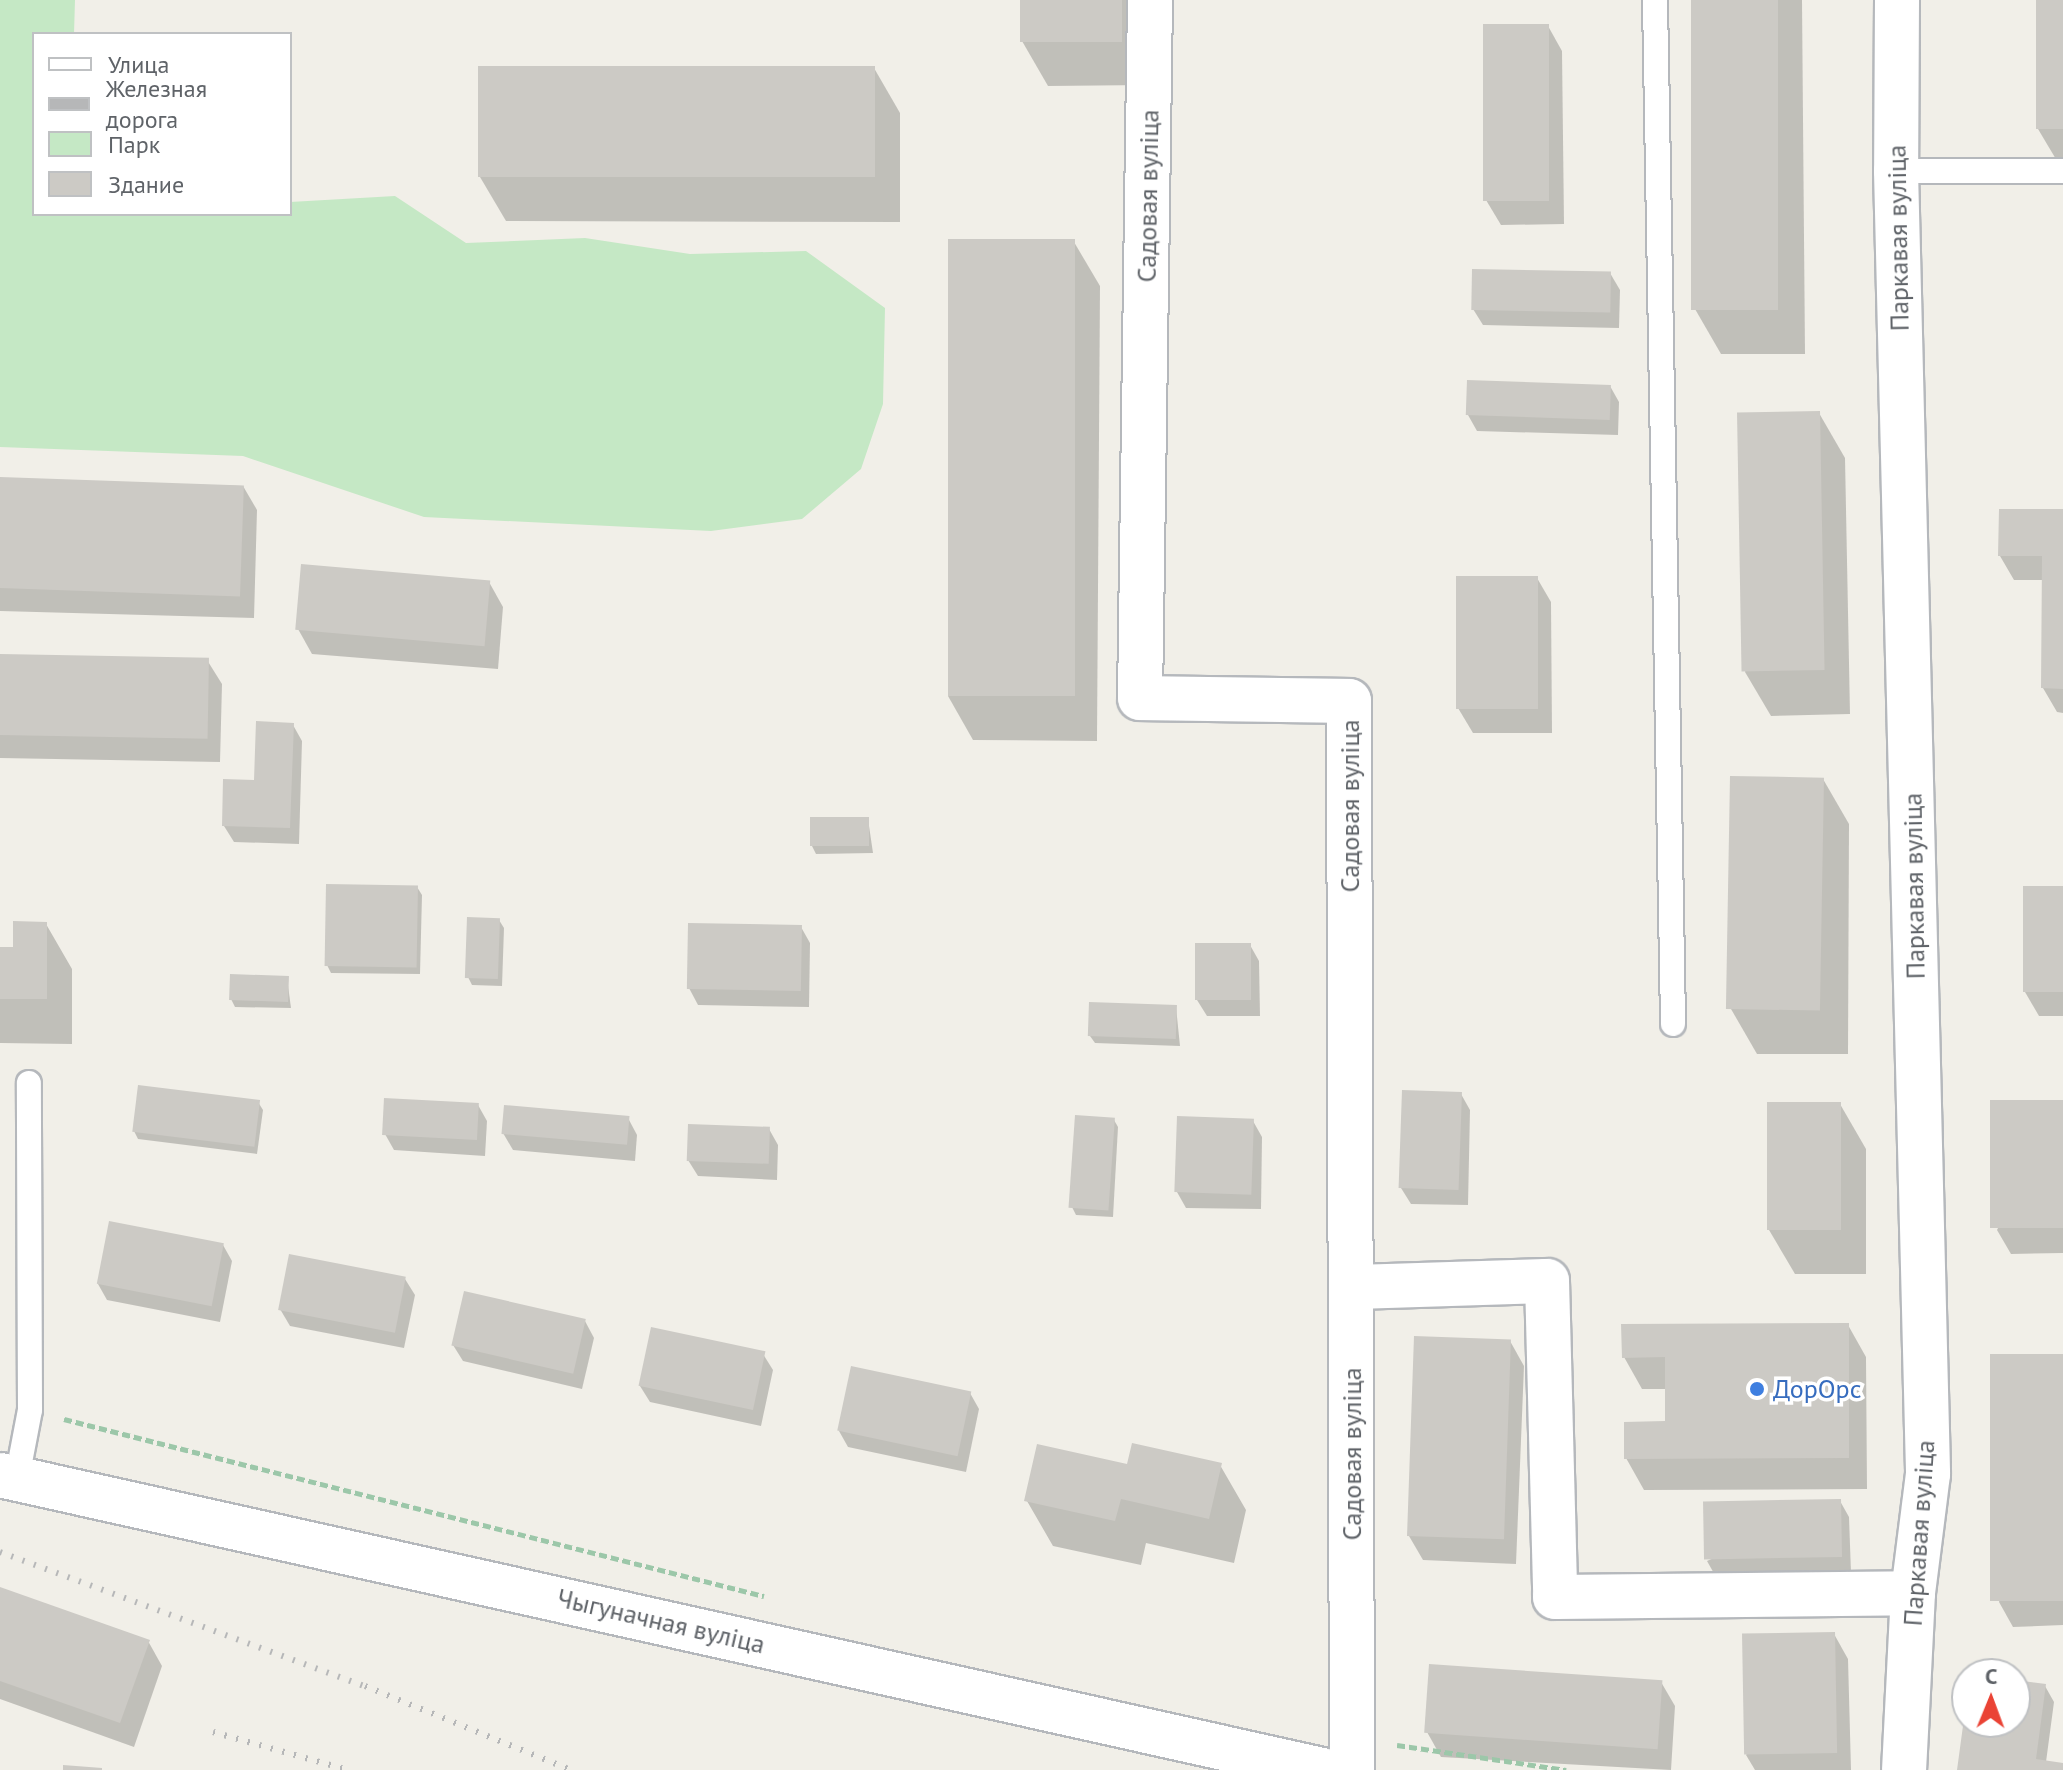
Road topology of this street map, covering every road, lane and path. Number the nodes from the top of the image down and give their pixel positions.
1 (1150, 0) edge
2 (1655, 0) edge
3 (1897, 0) edge
4 (1896, 171) junction
5 (2063, 171) edge
6 (1673, 1024) dead end
7 (29, 1083) dead end
8 (1354, 1287) junction
9 (30, 1410) junction
10 (9, 1476) edge
11 (1913, 1593) junction
12 (774, 1598) dead end
13 (1342, 1760) edge
14 (1566, 1770) edge
15 (1904, 1770) edge

1 - 8 street, Садовая вуліца
2 - 6 lane
3 - 4 street, Паркавая вуліца
4 - 5 lane
4 - 11 street, Паркавая вуліца
7 - 9 lane
8 - 11 street
8 - 13 street, Садовая вуліца
9 - 10 lane
9 - 12 path
10 - 13 street, Чыгуначная вуліца
11 - 15 street, Паркавая вуліца
13 - 14 path

